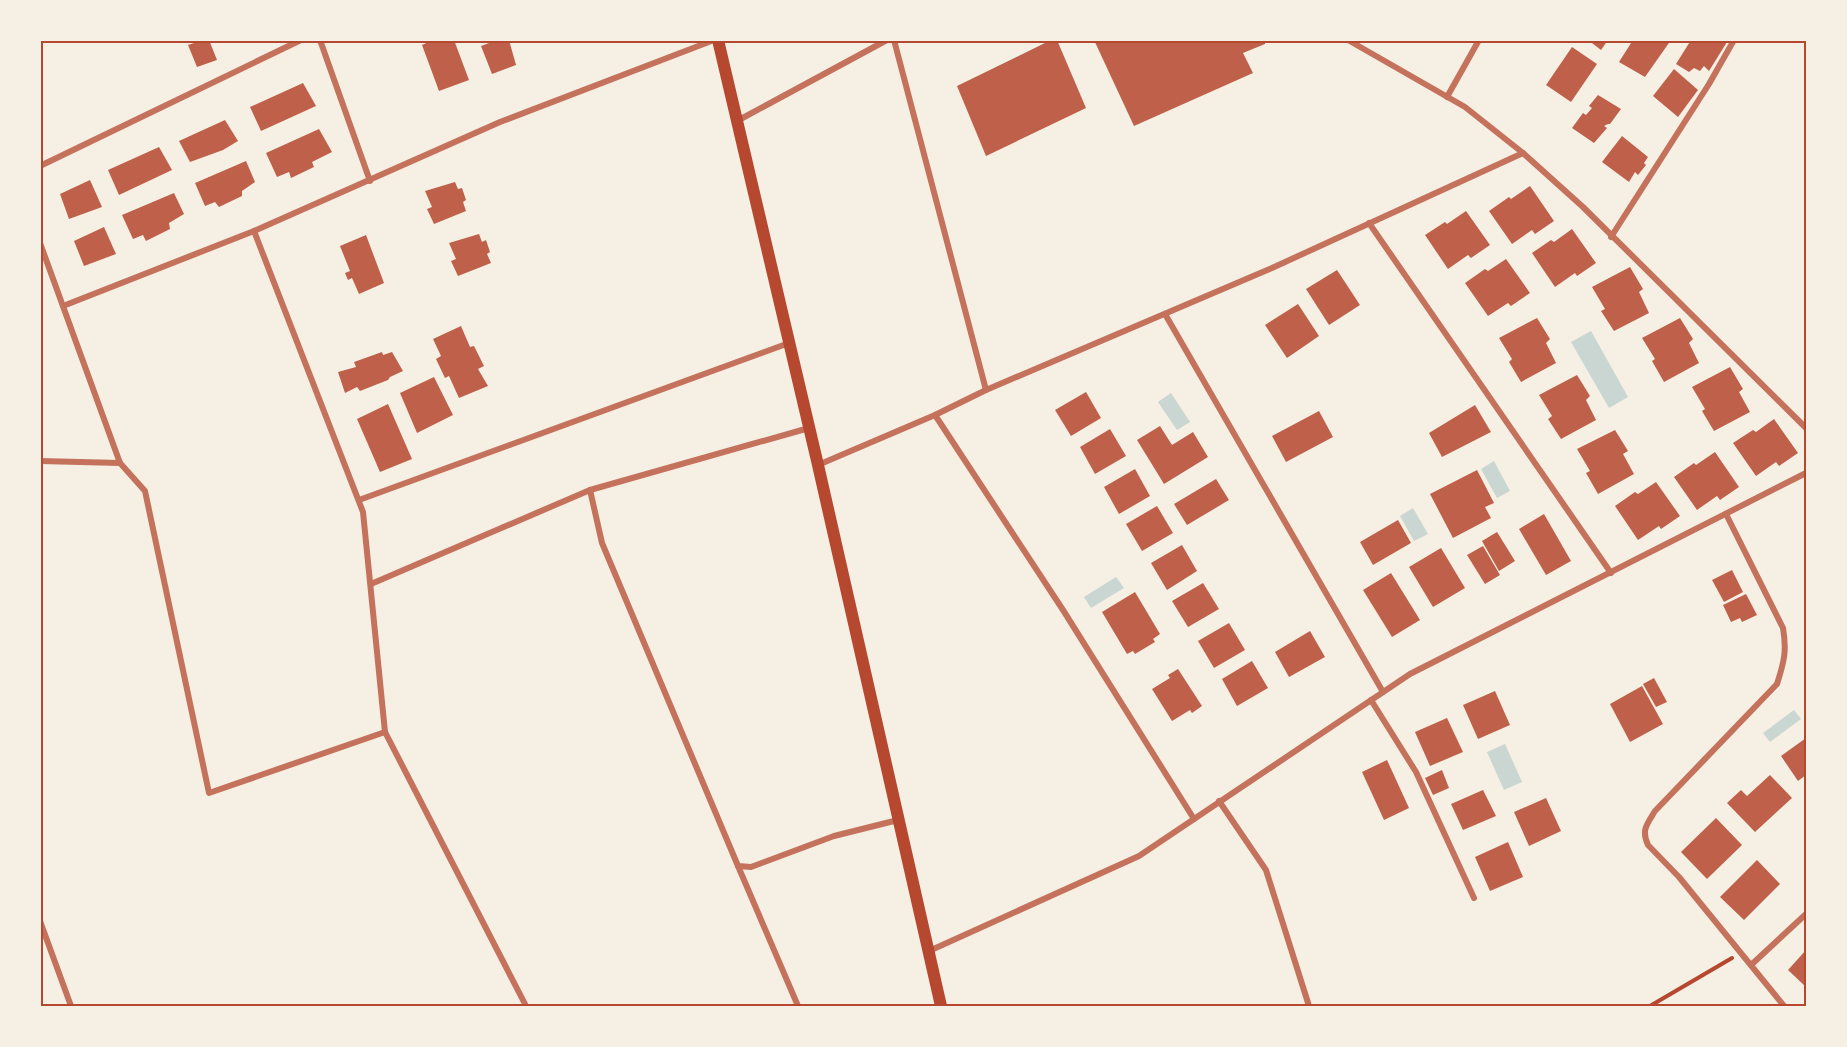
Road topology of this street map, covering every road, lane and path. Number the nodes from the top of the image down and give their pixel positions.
1 (301, 40) edge
2 (320, 40) edge
3 (716, 40) edge
4 (887, 40) edge
5 (894, 40) edge
6 (1348, 40) edge
7 (1479, 40) edge
8 (1734, 40) edge
9 (1447, 97) junction
10 (737, 121) junction
11 (1523, 153) junction
12 (40, 166) edge
13 (370, 181) junction
14 (1369, 223) junction
15 (254, 231) junction
16 (1611, 237) junction
17 (40, 243) edge
18 (63, 306) junction
19 (1165, 314) junction
20 (789, 344) junction
21 (986, 390) junction
22 (935, 415) junction
23 (809, 428) junction
24 (1806, 428) edge
25 (40, 461) edge
26 (120, 463) junction
27 (818, 465) junction
28 (1806, 473) edge
29 (590, 490) junction
30 (359, 500) junction
31 (1726, 514) junction
32 (1611, 573) junction
33 (371, 584) junction
34 (1383, 692) junction
35 (1371, 700) junction
36 (385, 732) junction
37 (1219, 801) junction
38 (1194, 819) junction
39 (898, 820) junction
40 (738, 867) junction
41 (1474, 898) dead end
42 (1806, 914) edge
43 (40, 921) edge
44 (928, 951) junction
45 (1741, 952) junction
46 (1751, 965) junction
47 (71, 1006) edge
48 (526, 1006) edge
49 (798, 1006) edge
50 (941, 1006) edge
51 (1309, 1006) edge
52 (1650, 1006) edge
53 (1784, 1006) edge

1 - 12 street
2 - 13 street
3 - 10 main road
3 - 13 street
4 - 10 street
5 - 21 street
6 - 9 street
7 - 9 street
8 - 16 street
9 - 11 street
10 - 20 main road
11 - 14 street
11 - 16 street
13 - 15 street
14 - 19 street
14 - 32 street
15 - 18 street
15 - 30 street
16 - 24 street
17 - 18 street
18 - 26 street
19 - 21 street
19 - 34 street
20 - 23 main road
20 - 30 street
21 - 22 street
22 - 27 street
22 - 38 street
23 - 27 main road
23 - 29 street
25 - 26 street
26 - 36 street
27 - 39 main road
28 - 31 street
29 - 33 street
29 - 40 street
30 - 33 street
31 - 32 street
31 - 45 street
32 - 34 street
33 - 36 street
34 - 35 street
35 - 37 street
35 - 41 street
36 - 48 street
37 - 38 street
37 - 51 street
38 - 44 street
39 - 40 street
39 - 44 main road
40 - 49 street
42 - 46 street
43 - 47 street
44 - 50 main road
45 - 46 street
45 - 52 path
46 - 53 street

